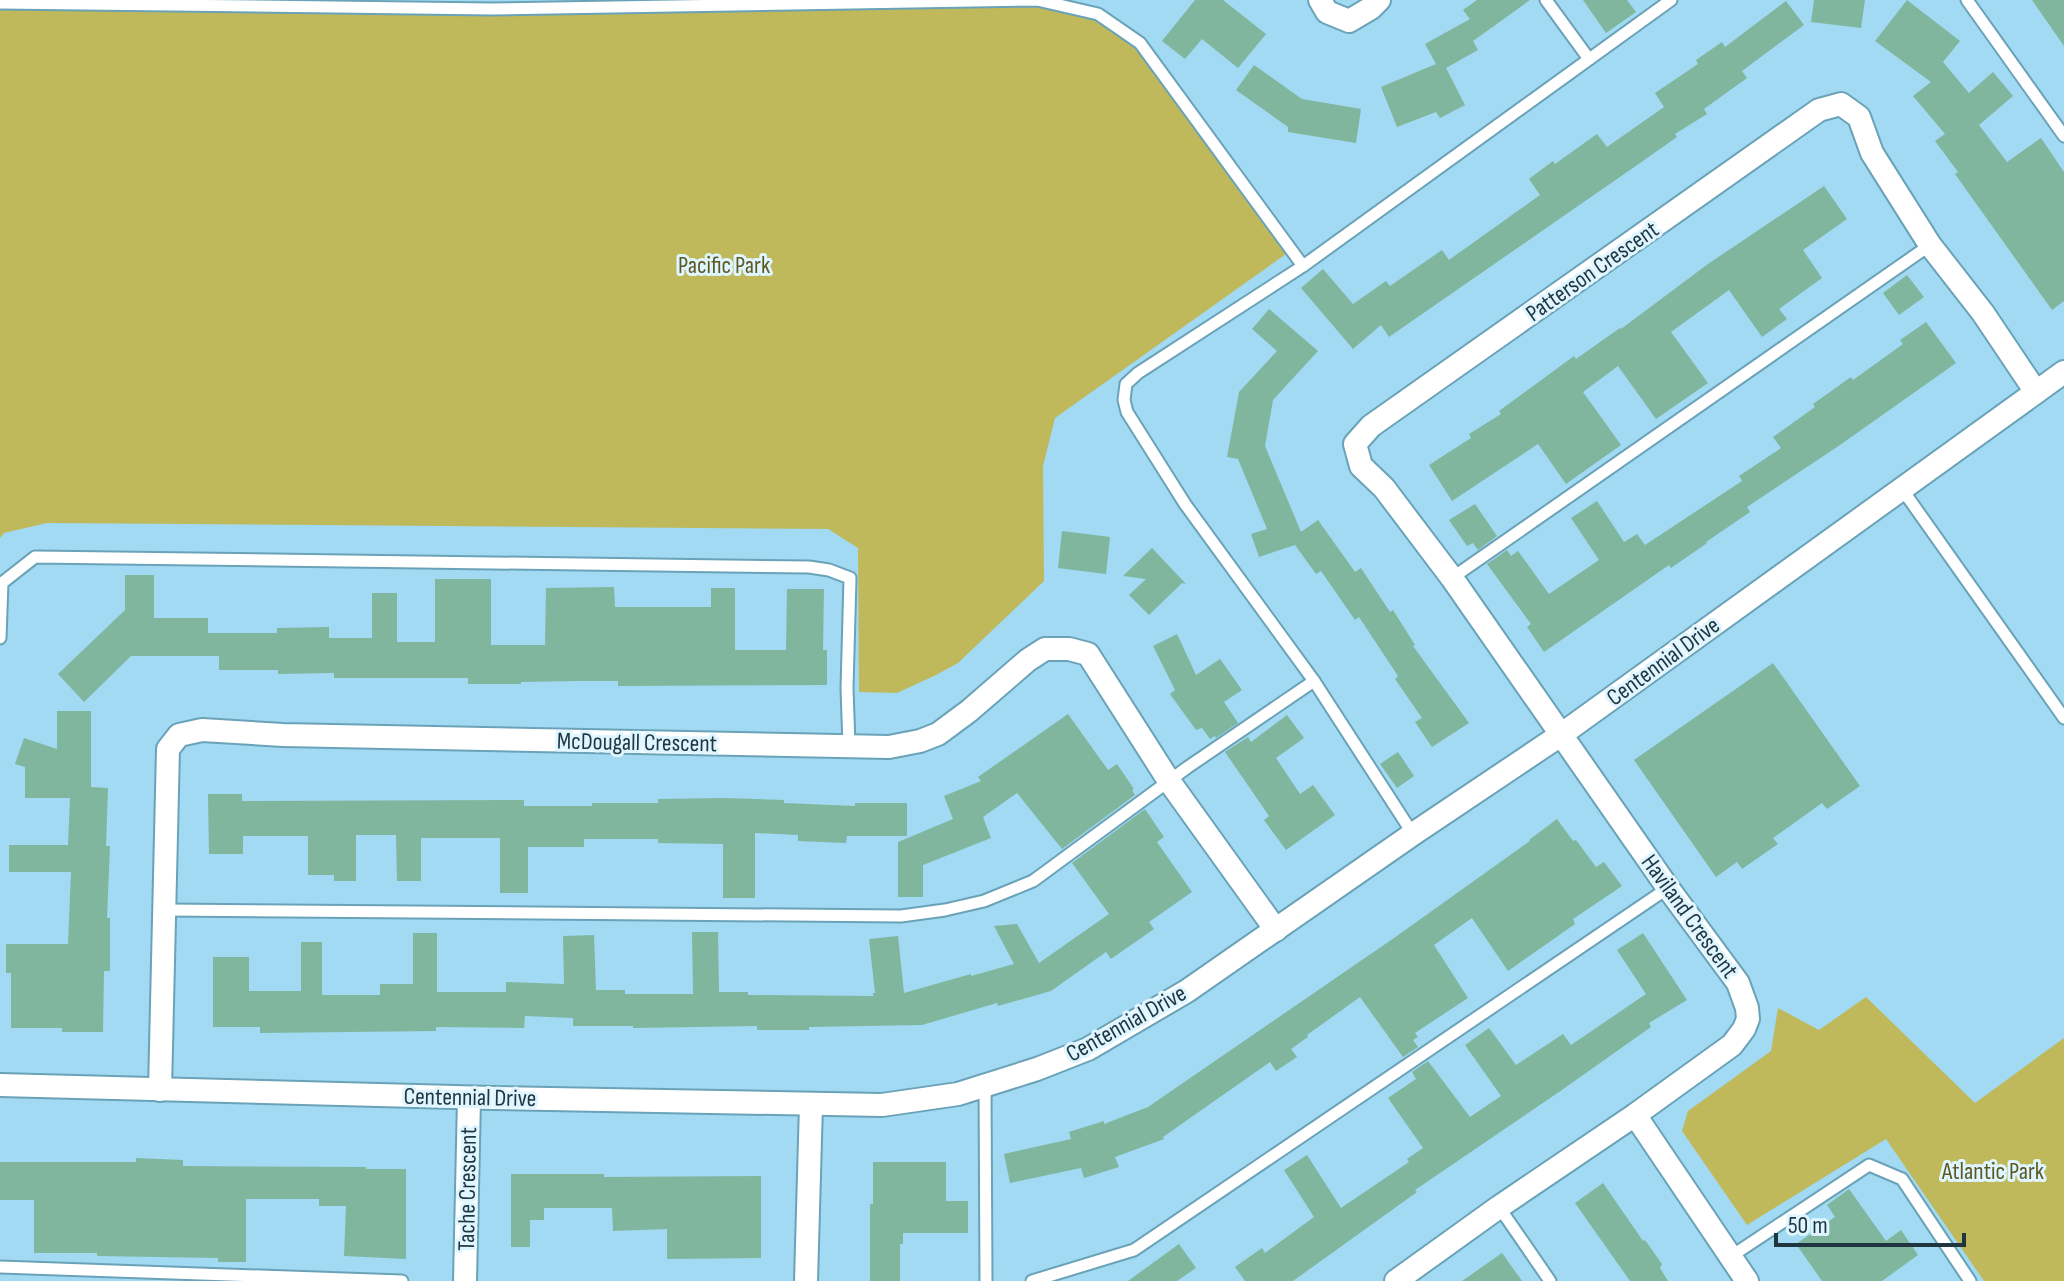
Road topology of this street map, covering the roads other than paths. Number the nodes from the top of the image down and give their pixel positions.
1 (1320, 0) edge
2 (1379, 0) edge
3 (1546, 0) edge
4 (1671, 0) edge
5 (1967, 0) edge
6 (0, 3) edge
7 (492, 5) edge
8 (1589, 59) junction
9 (2064, 136) edge
10 (1930, 245) junction
11 (1303, 266) junction
12 (2064, 372) edge
13 (2036, 392) junction
14 (1902, 489) junction
15 (1452, 578) junction
16 (0, 638) edge
17 (1314, 681) junction
18 (2064, 718) edge
19 (1562, 734) junction
20 (849, 746) junction
21 (1169, 781) junction
22 (1413, 834) junction
23 (1668, 888) junction
24 (165, 910) junction
25 (1276, 930) junction
26 (0, 1085) edge
27 (985, 1085) junction
28 (160, 1090) junction
29 (469, 1098) junction
30 (811, 1104) junction
31 (1635, 1115) junction
32 (1499, 1207) junction
33 (1730, 1257) junction
34 (0, 1267) edge
35 (402, 1281) edge
36 (465, 1281) edge
37 (806, 1281) edge
38 (986, 1281) edge
39 (1032, 1281) edge
40 (1396, 1281) edge
41 (1550, 1281) edge
42 (1747, 1281) edge
43 (1970, 1281) edge

1 - 2 street
3 - 8 lane
4 - 8 lane
5 - 9 lane
6 - 7 lane
7 - 11 lane
8 - 11 lane
10 - 13 street, Patterson Crescent
10 - 15 lane
10 - 15 street, Patterson Crescent
11 - 17 lane
12 - 13 street, Centennial Drive
13 - 14 street, Centennial Drive
14 - 18 lane
14 - 19 street, Centennial Drive
15 - 19 street, Patterson Crescent
16 - 20 lane
17 - 21 lane
17 - 22 lane
19 - 22 street, Centennial Drive
19 - 23 street, Haviland Crescent
20 - 21 street, McDougall Crescent
20 - 24 street, McDougall Crescent
21 - 24 lane
21 - 25 street, McDougall Crescent
22 - 25 street, Centennial Drive
23 - 31 street, Haviland Crescent
23 - 39 lane
24 - 28 street, McDougall Crescent
25 - 27 street, Centennial Drive
26 - 28 street, Centennial Drive
27 - 30 street, Centennial Drive
27 - 38 lane
28 - 29 street, Centennial Drive
29 - 30 street, Centennial Drive
29 - 36 street, Tache Crescent
30 - 37 street
31 - 32 street, Haviland Crescent
31 - 33 street
32 - 40 street, Haviland Crescent
32 - 41 lane
33 - 42 street
33 - 43 lane
34 - 35 lane

